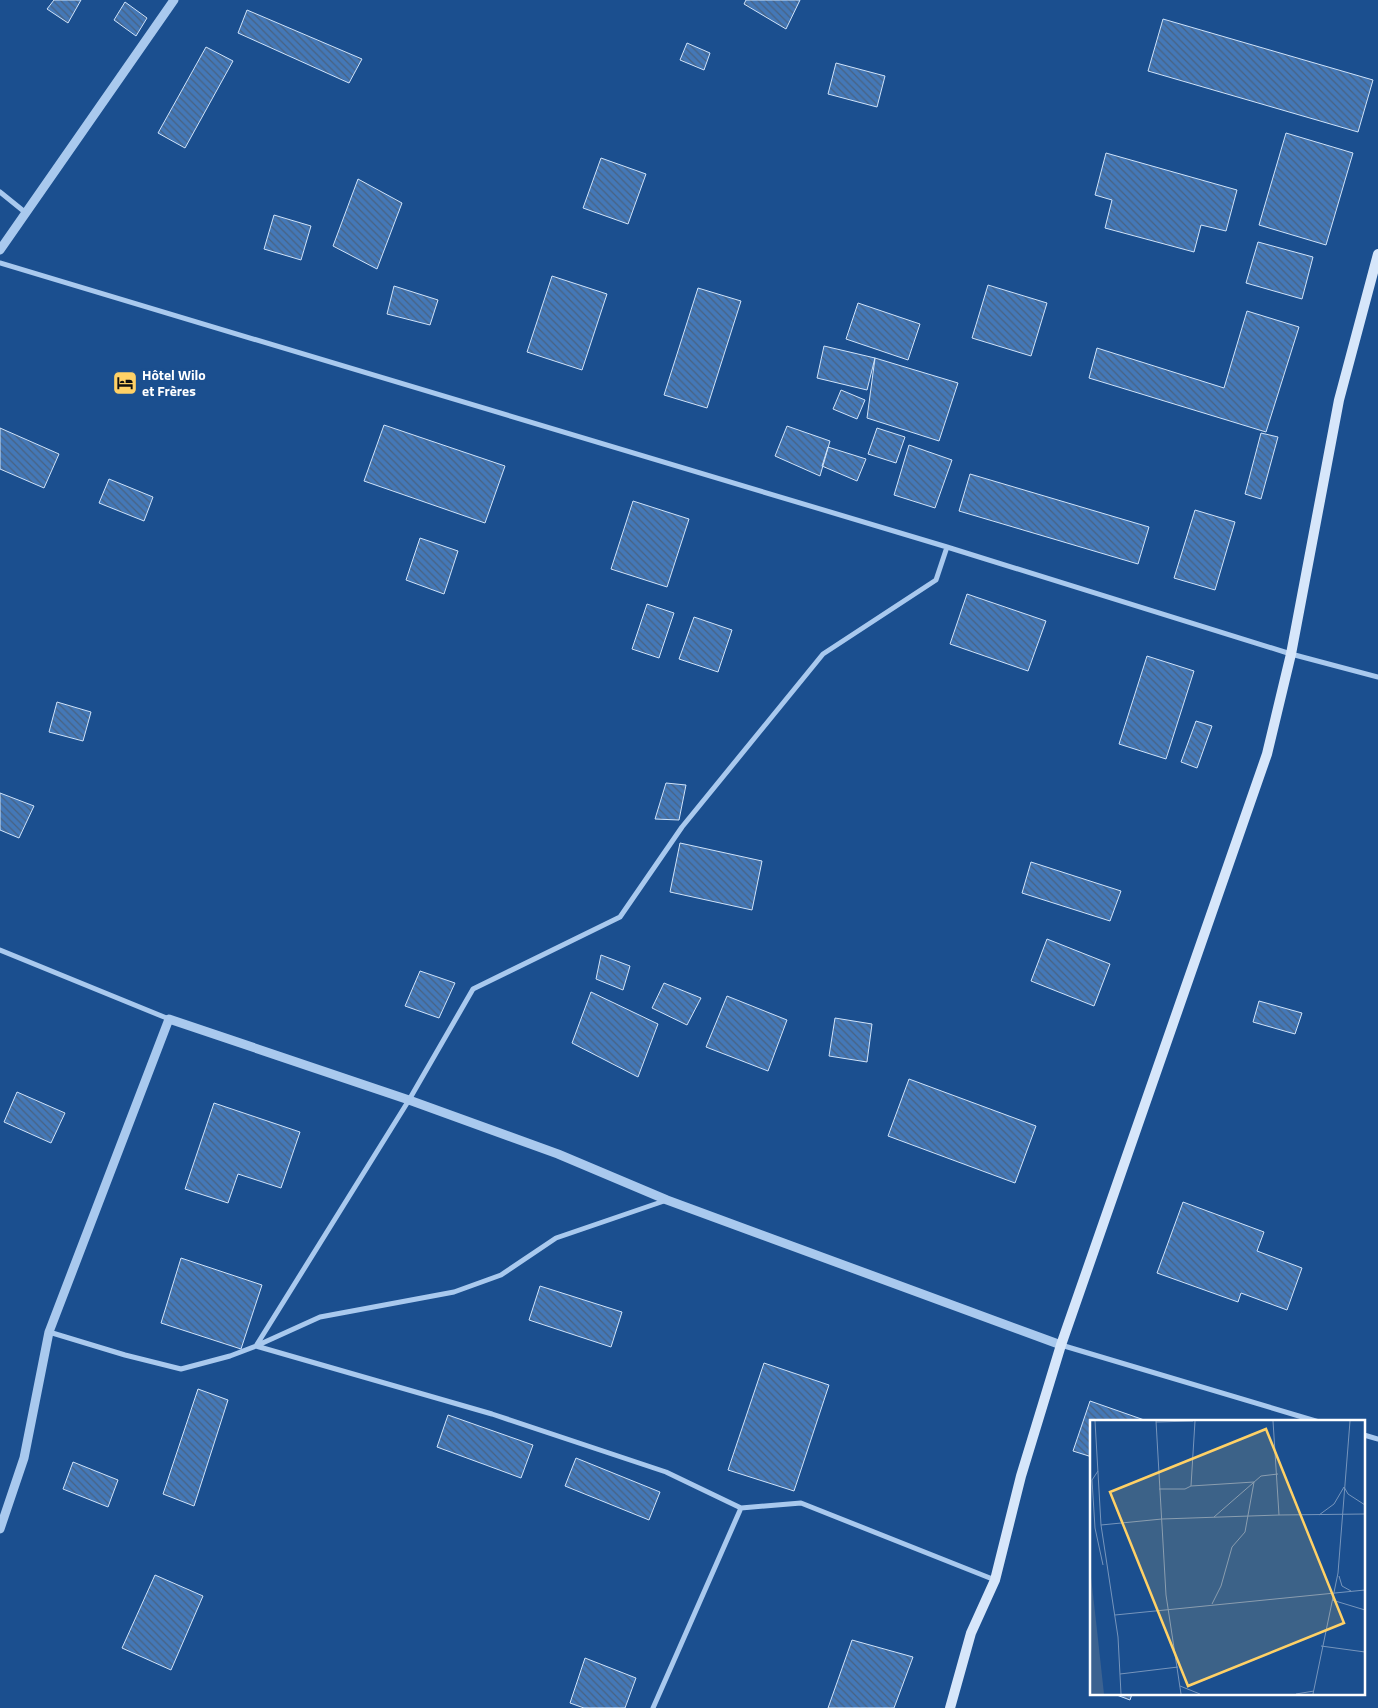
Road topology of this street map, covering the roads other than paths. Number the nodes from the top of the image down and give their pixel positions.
1 (174, 0) edge
2 (0, 192) edge
3 (26, 212) junction
4 (0, 250) edge
5 (1378, 254) edge
6 (0, 263) edge
7 (946, 547) junction
8 (1291, 654) junction
9 (1378, 677) edge
10 (0, 950) edge
11 (169, 1019) junction
12 (409, 1100) junction
13 (667, 1200) junction
14 (49, 1332) junction
15 (1061, 1345) junction
16 (256, 1346) junction
17 (1312, 1420) edge
18 (1366, 1436) edge
19 (1378, 1440) edge
20 (741, 1508) junction
21 (0, 1529) edge
22 (995, 1580) junction
23 (653, 1708) edge
24 (950, 1708) edge

1 - 3 street
2 - 3 street
3 - 4 street
5 - 8 main road
6 - 7 street
7 - 8 street
7 - 12 street
8 - 9 street
8 - 15 main road
10 - 11 street
11 - 12 street
11 - 14 street
12 - 13 street
12 - 16 street
13 - 15 street
13 - 16 street
14 - 16 street
14 - 21 street
15 - 17 street
15 - 22 main road
16 - 20 street
18 - 19 street
20 - 22 street
20 - 23 street
22 - 24 main road

